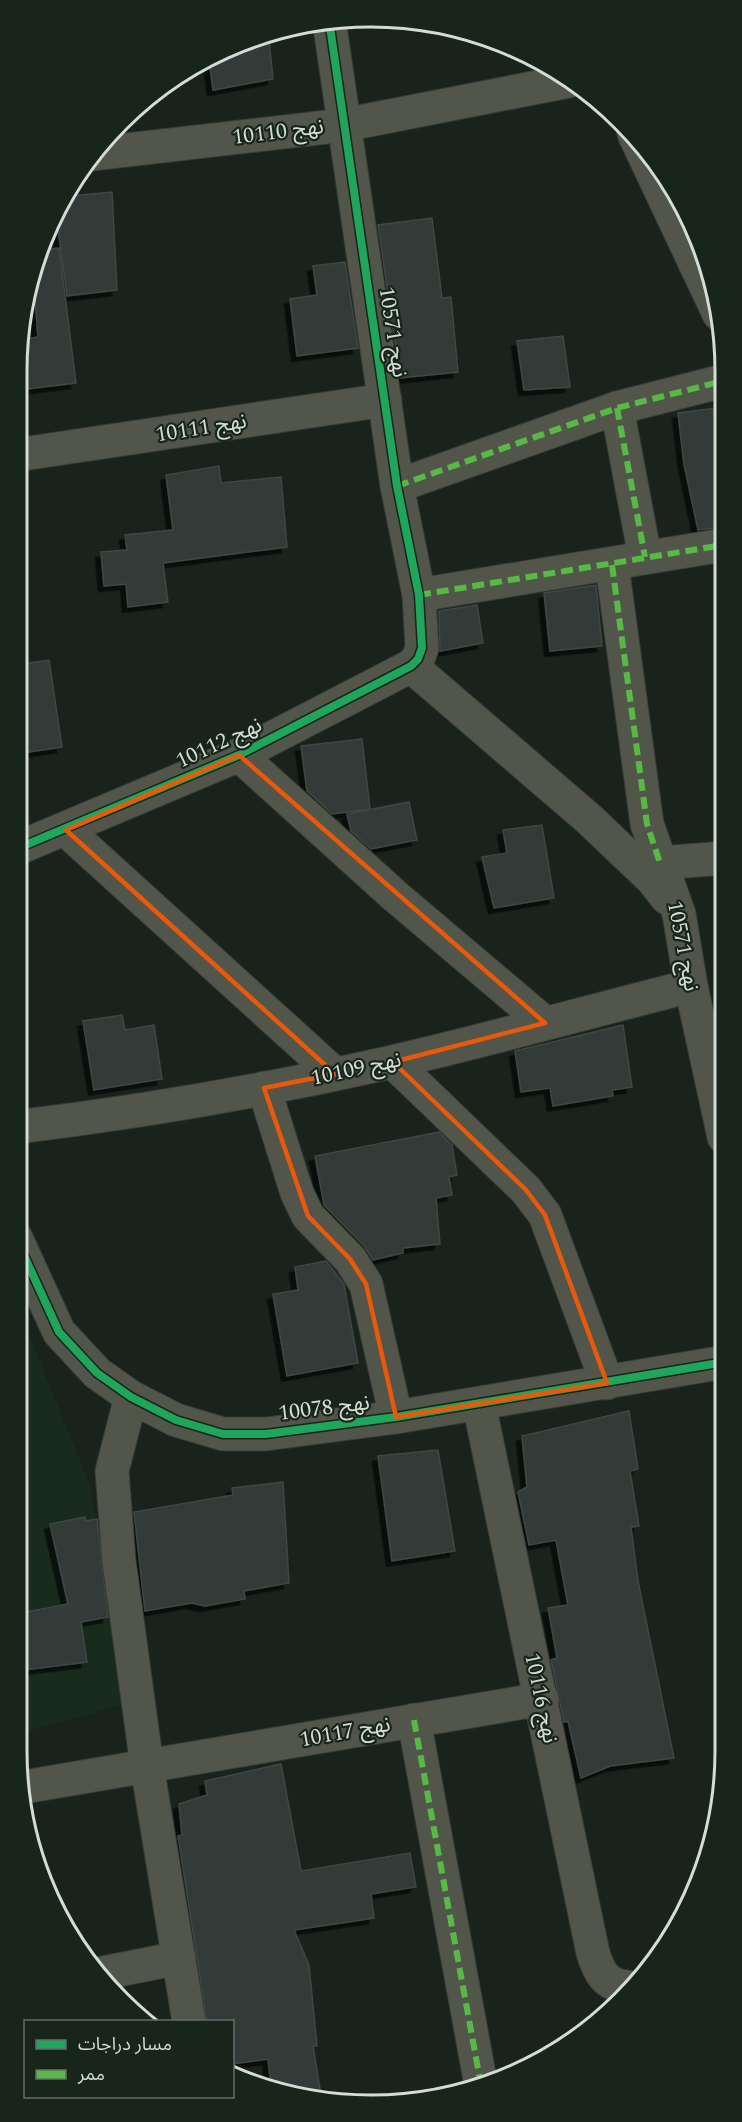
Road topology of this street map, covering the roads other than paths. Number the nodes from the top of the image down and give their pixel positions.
1 (330, 30) edge
2 (559, 83) edge
3 (344, 125) junction
4 (105, 152) edge
5 (656, 179) edge
6 (701, 276) edge
7 (715, 383) edge
8 (385, 400) junction
9 (617, 408) junction
10 (27, 453) edge
11 (397, 486) junction
12 (715, 546) edge
13 (645, 557) junction
14 (612, 565) junction
15 (419, 595) junction
16 (417, 657) junction
17 (239, 755) junction
18 (66, 830) junction
19 (27, 845) edge
20 (715, 859) edge
21 (660, 863) junction
22 (679, 914) junction
23 (691, 986) junction
24 (545, 1023) junction
25 (713, 1036) edge
26 (715, 1054) edge
27 (393, 1062) junction
28 (335, 1074) junction
29 (264, 1088) junction
30 (27, 1126) edge
31 (27, 1283) edge
32 (715, 1364) edge
33 (607, 1383) junction
34 (131, 1397) junction
35 (479, 1404) junction
36 (396, 1417) junction
37 (542, 1699) junction
38 (414, 1720) junction
39 (147, 1766) junction
40 (29, 1786) edge
41 (179, 1958) junction
42 (107, 1972) edge
43 (620, 1987) edge
44 (189, 2020) edge
45 (480, 2078) edge

1 - 3 street, نهج 10571
2 - 3 street, نهج 10110
3 - 4 street, نهج 10110
3 - 8 street, نهج 10571
5 - 6 street
7 - 9 street
8 - 10 street, نهج 10111
8 - 11 street, نهج 10571
9 - 11 street
9 - 13 street
11 - 15 street, نهج 10571
12 - 13 street
13 - 14 street
14 - 15 street
14 - 21 street, نهج 10571
15 - 16 street, نهج 10571
16 - 17 street, نهج 10112
16 - 22 street
17 - 18 street, نهج 10112
17 - 24 street
18 - 19 street, نهج 10112
18 - 28 street
20 - 21 street
21 - 22 street, نهج 10571
22 - 23 street, نهج 10571
23 - 24 street, نهج 10109
23 - 25 street, نهج 10571
24 - 27 street, نهج 10109
25 - 26 street, نهج 10571
27 - 28 street, نهج 10109
27 - 33 street
28 - 29 street, نهج 10109
29 - 30 street, نهج 10109
29 - 36 street
31 - 34 street, نهج 10078
32 - 33 street, نهج 10078
33 - 35 street, نهج 10078
34 - 36 street, نهج 10078
34 - 39 street
35 - 36 street, نهج 10078
35 - 37 street, نهج 10116
37 - 38 street, نهج 10117
37 - 43 street, نهج 10116
38 - 39 street, نهج 10117
38 - 45 street
39 - 40 street, نهج 10117
39 - 41 street
41 - 42 street
41 - 44 street

